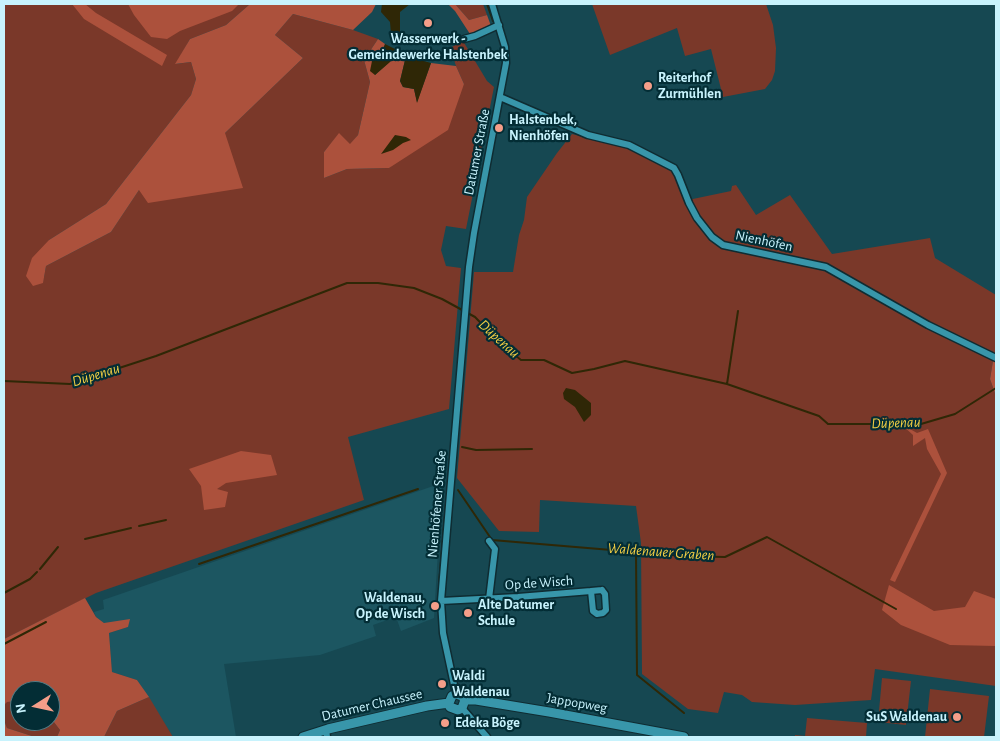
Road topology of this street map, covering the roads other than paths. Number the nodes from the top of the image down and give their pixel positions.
1 (492, 4) edge
2 (499, 25) junction
3 (464, 39) dead end
4 (500, 97) junction
5 (465, 315) joint
6 (996, 358) edge
7 (489, 541) dead end
8 (591, 591) dead end
9 (489, 599) junction
10 (441, 601) junction
11 (456, 694) junction
12 (449, 703) junction
13 (464, 704) junction
14 (327, 733) edge
15 (303, 737) edge
16 (487, 737) edge
17 (684, 737) edge

1 - 2 street, Datumer Straße
2 - 3 street
2 - 4 street, Datumer Straße
4 - 5 street, Datumer Straße
4 - 6 street, Nienhöfen
5 - 10 street, Nienhöfener Straße
7 - 9 street, Op de Wisch
8 - 9 street, Op de Wisch
9 - 10 street, Op de Wisch
10 - 11 street, Nienhöfener Straße
11 - 12 street
11 - 13 street
12 - 13 street
12 - 14 street, Datumer Chaussee
13 - 16 street
13 - 17 street, Jappopweg
14 - 15 street, Datumer Chaussee

